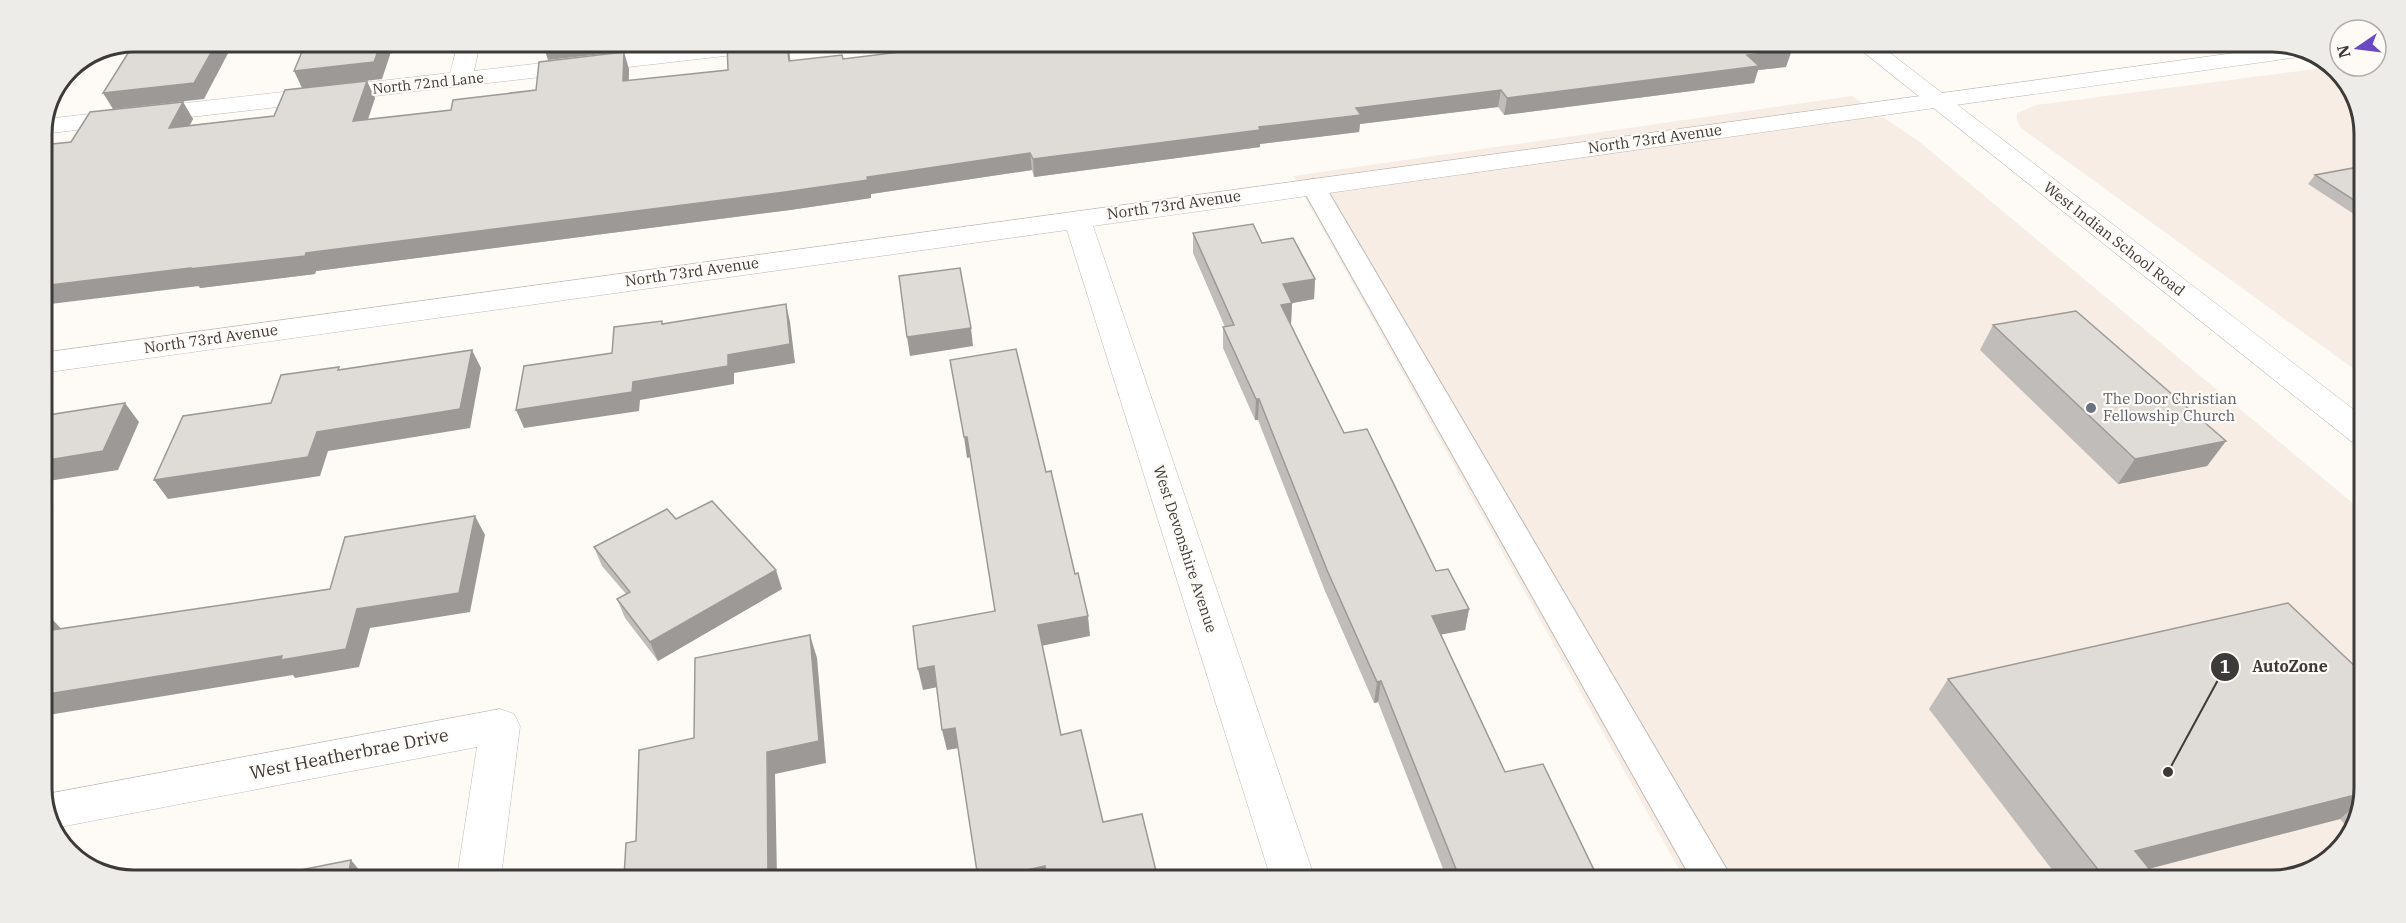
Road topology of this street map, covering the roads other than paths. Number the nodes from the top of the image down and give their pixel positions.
1 (467, 52) edge
2 (707, 52) edge
3 (1875, 52) edge
4 (2282, 53) edge
5 (460, 80) junction
6 (1937, 101) junction
7 (53, 126) edge
8 (1313, 186) junction
9 (1077, 219) junction
10 (52, 362) edge
11 (2353, 426) edge
12 (55, 810) edge
13 (479, 870) edge
14 (1290, 870) edge
15 (1707, 870) edge

1 - 5 street
2 - 5 street, North 72nd Lane
3 - 6 street, West Indian School Road
4 - 6 street, North 73rd Avenue
5 - 7 street, North 72nd Lane
6 - 8 street, North 73rd Avenue
6 - 11 street, West Indian School Road
8 - 9 street, North 73rd Avenue
8 - 15 lane
9 - 10 street, North 73rd Avenue
9 - 14 street, West Devonshire Avenue
12 - 13 street, West Heatherbrae Drive

